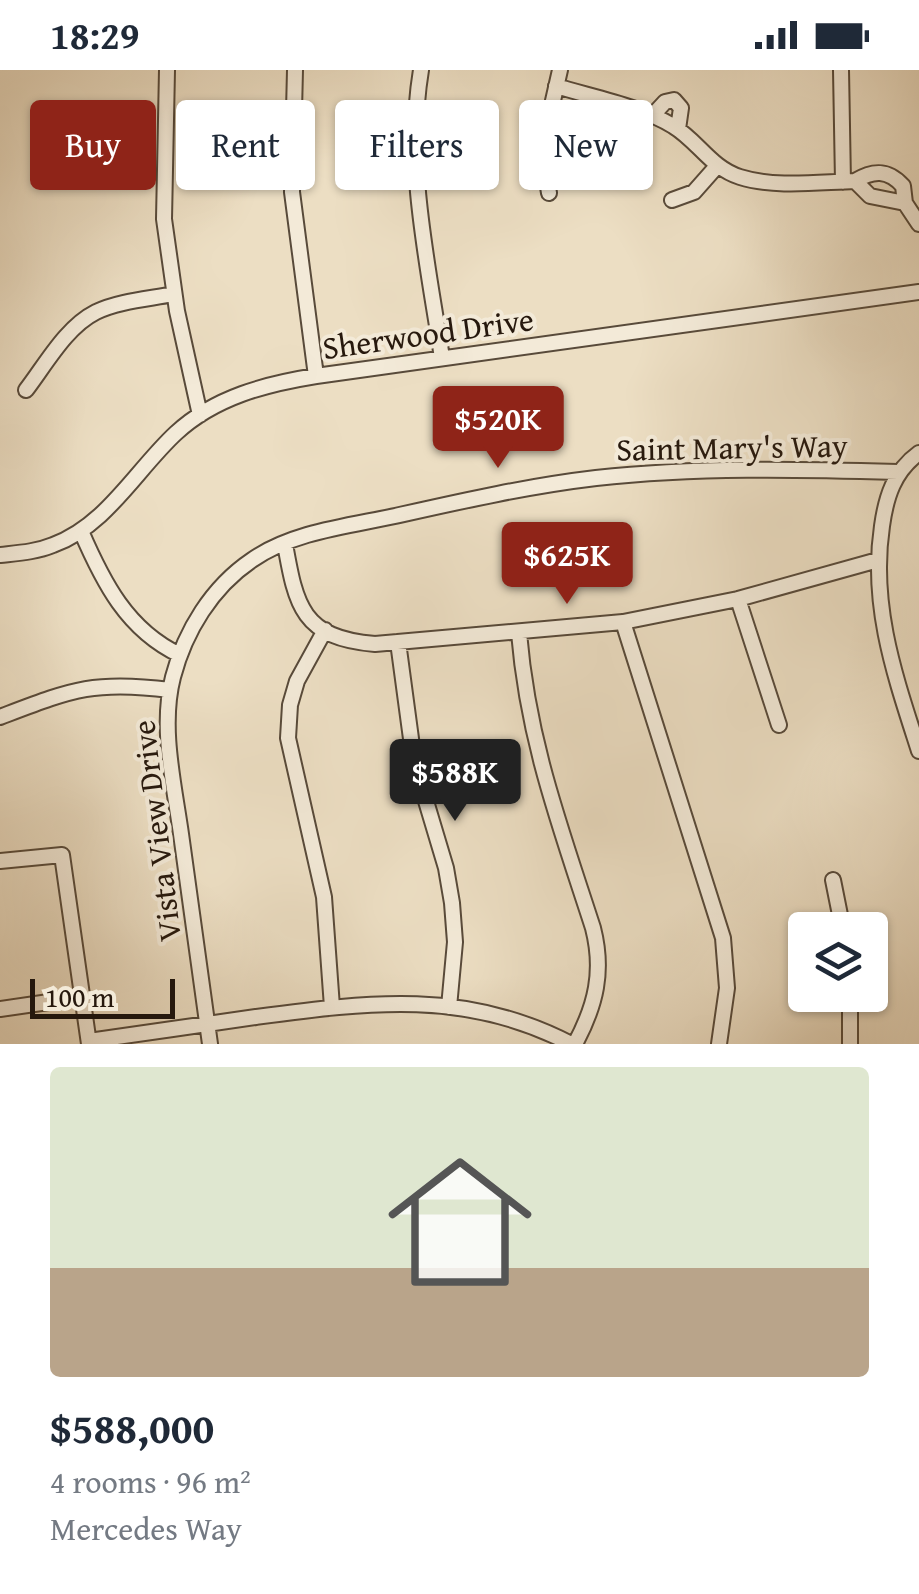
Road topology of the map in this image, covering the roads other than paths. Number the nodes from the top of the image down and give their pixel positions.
1 (167, 70) edge
2 (294, 70) edge
3 (420, 70) edge
4 (560, 70) edge
5 (841, 70) edge
6 (556, 86) junction
7 (601, 100) edge
8 (653, 115) edge
9 (653, 116) edge
10 (678, 129) junction
11 (717, 166) junction
12 (849, 182) junction
13 (919, 192) edge
14 (548, 193) dead end
15 (672, 200) dead end
16 (905, 203) junction
17 (919, 224) edge
18 (919, 292) edge
19 (174, 294) junction
20 (442, 358) junction
21 (316, 376) junction
22 (26, 390) dead end
23 (200, 415) junction
24 (919, 454) edge
25 (898, 472) junction
26 (81, 531) junction
27 (285, 544) junction
28 (0, 555) edge
29 (878, 560) junction
30 (738, 599) junction
31 (623, 622) junction
32 (325, 630) junction
33 (519, 633) junction
34 (398, 642) junction
35 (180, 654) junction
36 (170, 690) junction
37 (0, 717) edge
38 (779, 724) dead end
39 (919, 751) edge
40 (0, 861) edge
41 (833, 880) dead end
42 (839, 912) edge
43 (82, 997) junction
44 (332, 1007) junction
45 (448, 1007) junction
46 (0, 1009) edge
47 (850, 1012) edge
48 (208, 1024) junction
49 (89, 1042) edge
50 (210, 1044) edge
51 (573, 1044) edge
52 (719, 1044) edge
53 (850, 1044) edge

1 - 19 street
2 - 21 street
3 - 20 street
4 - 6 street
5 - 12 street
6 - 7 street
6 - 14 street
8 - 10 street
9 - 10 street
10 - 11 street
11 - 12 street
11 - 15 street
12 - 16 street
12 - 16 street
13 - 16 street
16 - 17 street
18 - 20 street, Sherwood Drive
19 - 22 street
19 - 23 street
20 - 21 street, Sherwood Drive
21 - 23 street, Sherwood Drive
23 - 26 street, Sherwood Drive
24 - 25 street
25 - 27 street, Saint Mary's Way
25 - 29 street
26 - 28 street, Sherwood Drive
26 - 35 street
27 - 32 street
27 - 35 street, Saint Mary's Way
29 - 30 street
29 - 39 street
30 - 31 street
30 - 38 street
31 - 33 street
31 - 52 street
32 - 34 street
32 - 44 street
33 - 34 street
33 - 51 street
34 - 45 street
35 - 36 street, Vista View Drive
36 - 37 street
36 - 48 street, Vista View Drive
40 - 43 street
41 - 42 street
43 - 46 street
43 - 49 street
44 - 45 street
44 - 48 street
45 - 51 street
47 - 53 street
48 - 49 street
48 - 50 street, Vista View Drive

